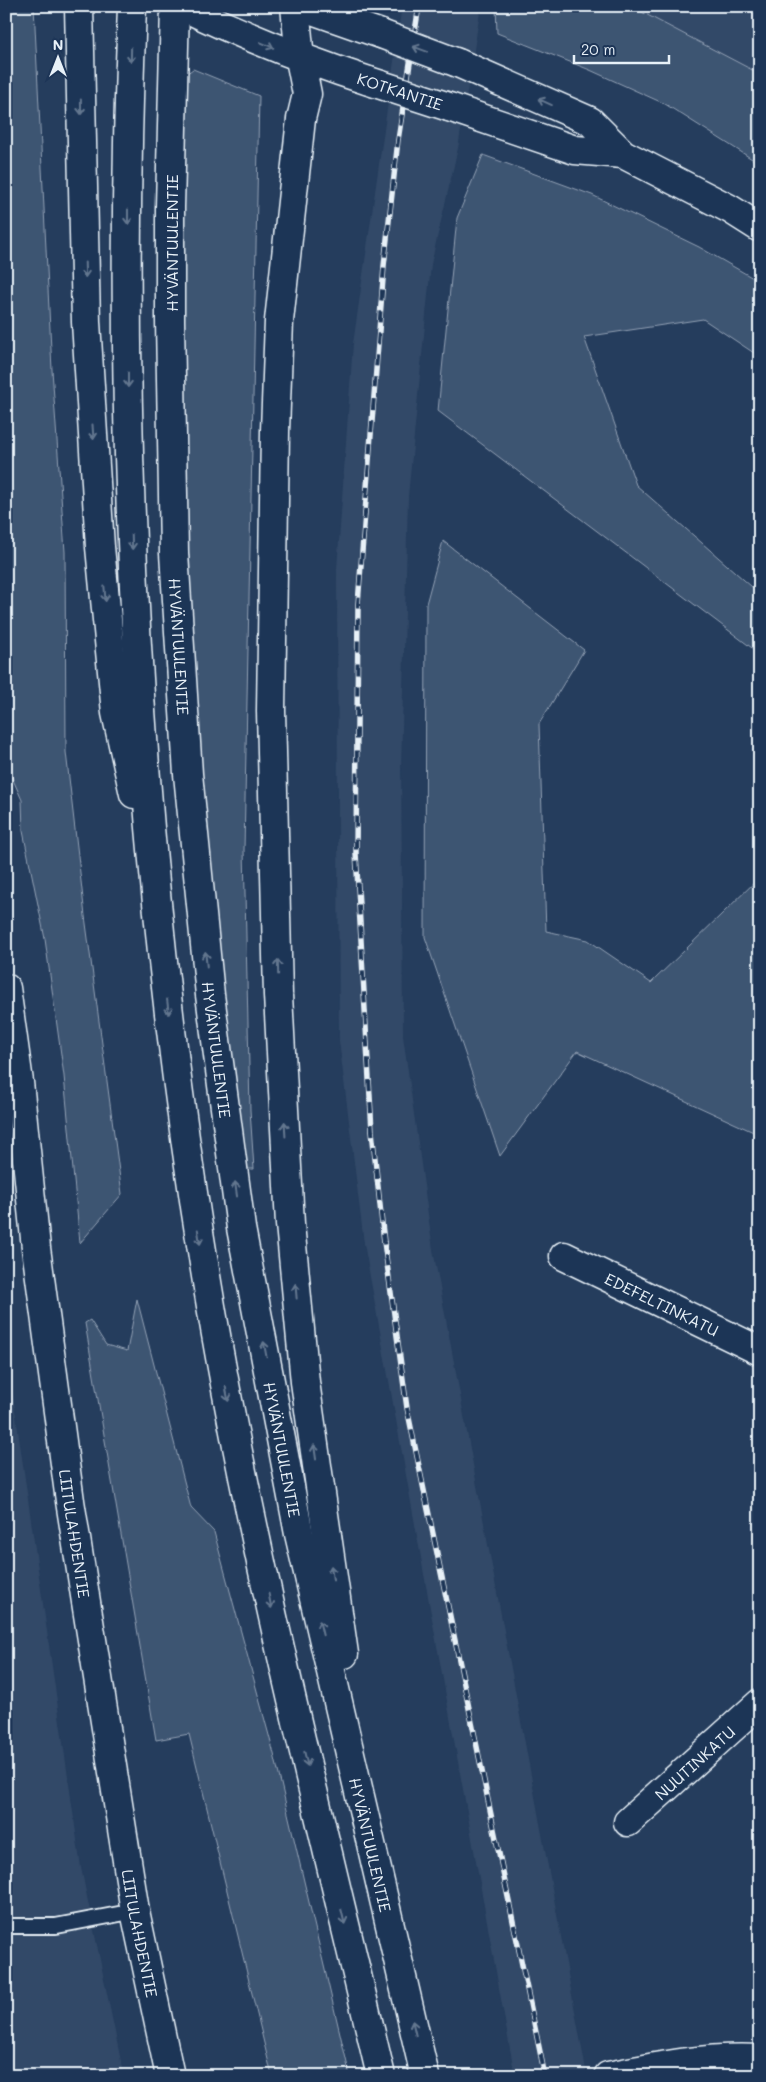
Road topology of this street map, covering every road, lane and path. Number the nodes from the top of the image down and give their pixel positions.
1 (79, 6) edge
2 (132, 6) edge
3 (175, 6) edge
4 (182, 6) edge
5 (295, 6) edge
6 (301, 6) edge
7 (300, 59) junction
8 (623, 154) junction
9 (760, 228) edge
10 (154, 888) junction
11 (6, 988) edge
12 (12, 1083) edge
13 (564, 1256) dead end
14 (760, 1351) edge
15 (760, 1703) edge
16 (628, 1822) dead end
17 (368, 1829) junction
18 (135, 1911) junction
19 (6, 1926) edge
20 (760, 2059) edge
21 (170, 2076) edge
22 (381, 2076) edge
23 (426, 2076) edge
24 (608, 2076) edge

1 -> 10 main road
2 -> 10 main road
17 -> 3 main road, HYVÄNTUULENTIE
4 -> 7 main road, KOTKANTIE
5 - 7 main road
8 -> 6 main road, KOTKANTIE, bridge
7 - 8 main road, KOTKANTIE, bridge
17 -> 7 main road
8 - 9 main road, KOTKANTIE
10 -> 22 main road
11 - 12 main road, LIITULAHDENTIE
12 - 18 main road, LIITULAHDENTIE
13 - 14 main road, EDEFELTINKATU
15 - 16 main road, NUUTINKATU
23 -> 17 main road, HYVÄNTUULENTIE
18 - 19 lane
18 - 21 main road, LIITULAHDENTIE
20 - 24 main road

